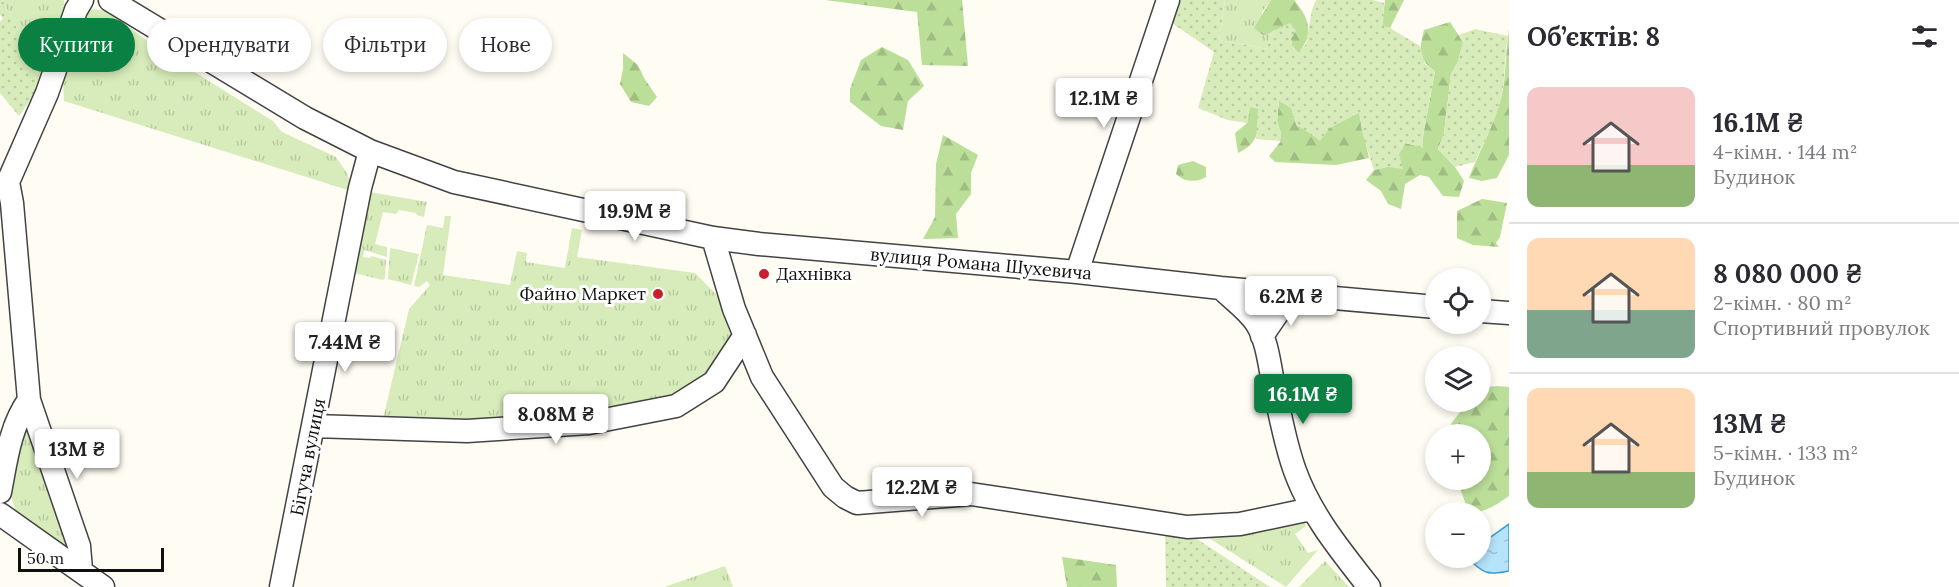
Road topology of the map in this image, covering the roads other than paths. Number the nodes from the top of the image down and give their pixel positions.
1 (82, 0) edge
2 (110, 0) edge
3 (1168, 0) edge
4 (370, 151) junction
5 (4, 185) edge
6 (712, 238) junction
7 (1077, 272) junction
8 (1221, 288) junction
9 (1295, 295) junction
10 (1425, 306) edge
11 (1491, 312) edge
12 (1509, 313) edge
13 (745, 335) junction
14 (1262, 336) junction
15 (29, 400) junction
16 (314, 426) junction
17 (0, 492) edge
18 (1311, 509) junction
19 (0, 514) edge
20 (81, 570) junction
21 (103, 587) edge
22 (281, 587) edge
23 (1369, 587) edge

1 - 5 street
2 - 4 street, вулиця Романа Шухевича
3 - 7 street
4 - 6 street, вулиця Романа Шухевича
4 - 16 street, Бігуча вулиця
5 - 15 street
6 - 7 street, вулиця Романа Шухевича
6 - 13 street
7 - 8 street, вулиця Романа Шухевича
8 - 9 street, вулиця Романа Шухевича
8 - 14 street
9 - 10 street, вулиця Романа Шухевича
9 - 14 street
11 - 12 street
13 - 16 street
13 - 18 street
14 - 18 street
15 - 17 street
15 - 20 street
16 - 22 street, Бігуча вулиця
18 - 23 street
19 - 20 street
20 - 21 street

